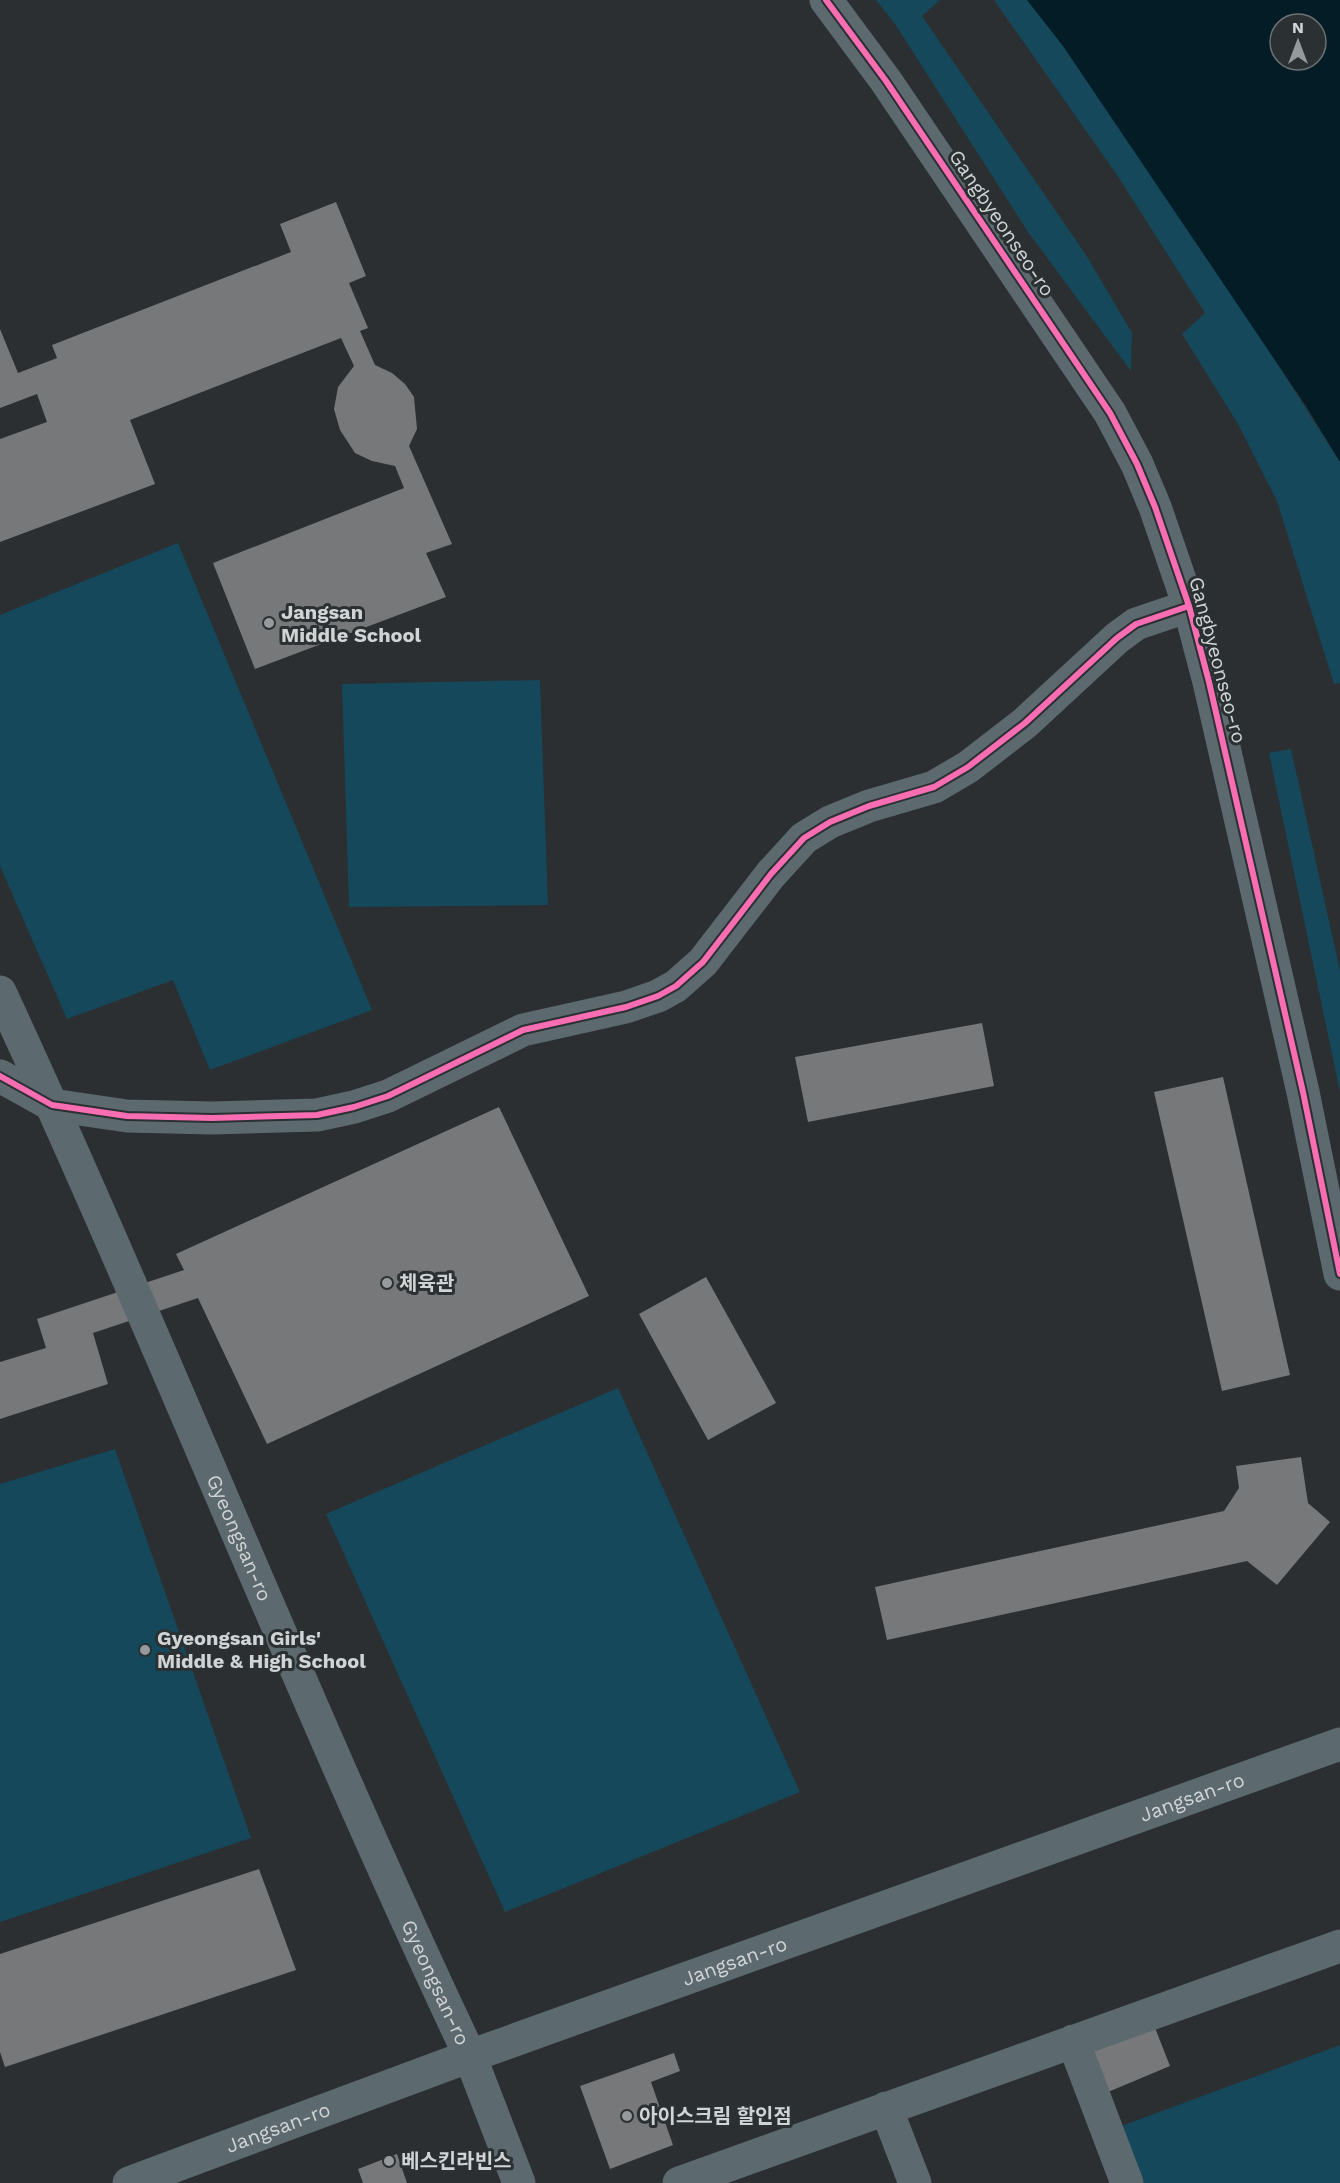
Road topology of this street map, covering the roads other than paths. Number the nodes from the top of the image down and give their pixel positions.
1 (826, 0) edge
2 (1189, 606) junction
3 (0, 992) edge
4 (0, 1076) edge
5 (52, 1105) junction
6 (1340, 1274) edge
7 (1340, 1744) edge
8 (1340, 1946) edge
9 (1073, 2041) junction
10 (470, 2056) junction
11 (886, 2108) junction
12 (186, 2162) junction
13 (687, 2182) edge
14 (129, 2183) edge
15 (155, 2183) edge
16 (519, 2183) edge
17 (915, 2183) edge
18 (1128, 2183) edge

1 - 2 street, Gangbyeonseo-ro
2 - 5 street
2 - 6 street, Gangbyeonseo-ro
3 - 5 street, Gyeongsan-ro
4 - 5 street
5 - 10 street, Gyeongsan-ro
7 - 10 street, Jangsan-ro
8 - 9 street
9 - 11 street
9 - 18 street
10 - 12 street, Jangsan-ro
10 - 16 street, Gyeongsan-ro
11 - 13 street
11 - 17 street
12 - 14 street, Jangsan-ro
12 - 15 street

